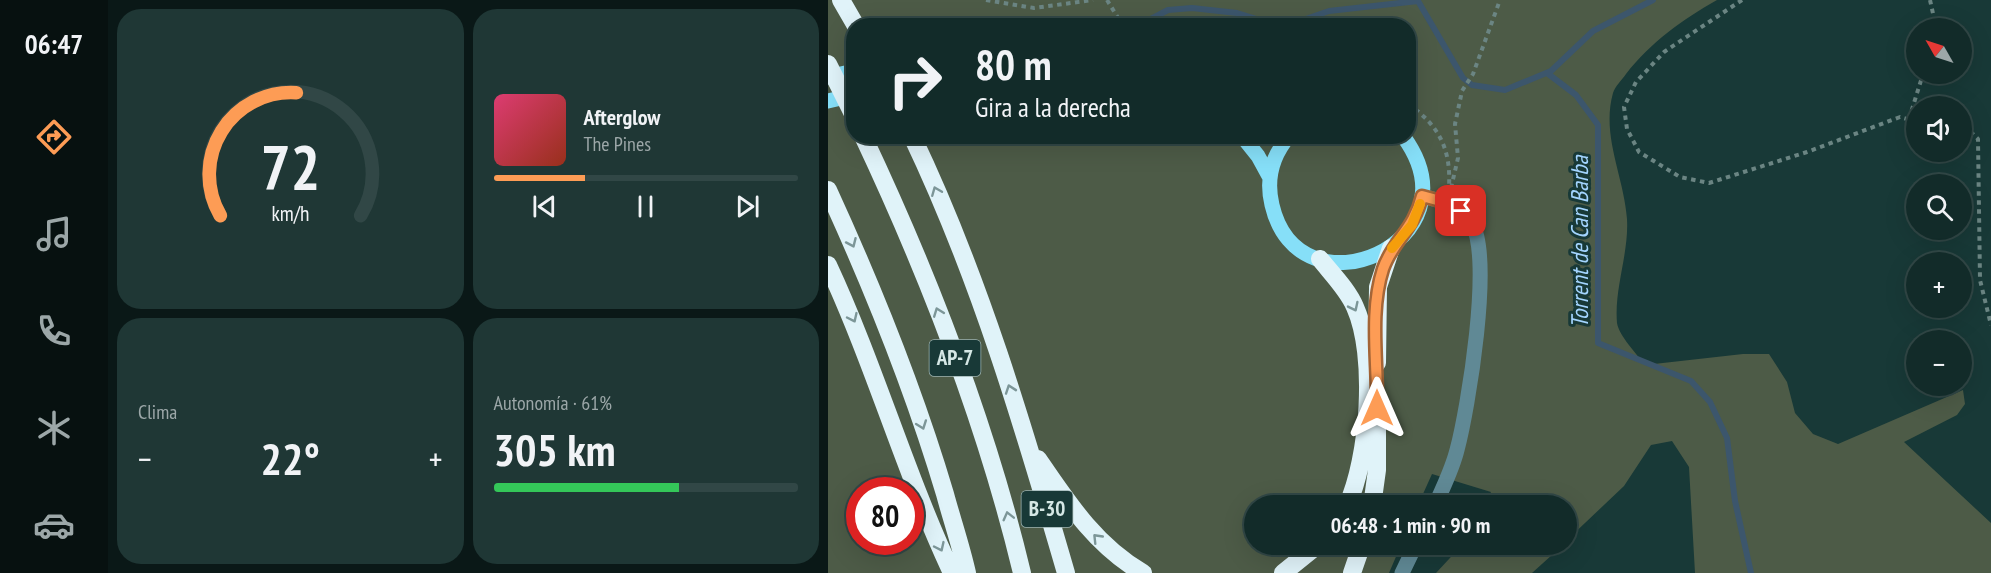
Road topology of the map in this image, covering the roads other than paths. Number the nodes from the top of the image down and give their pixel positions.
1 (828, 64) edge
2 (846, 73) edge
3 (828, 77) edge
4 (846, 97) edge
5 (846, 100) edge
6 (828, 101) edge
7 (866, 144) edge
8 (915, 144) edge
9 (1248, 144) edge
10 (1283, 144) edge
11 (1408, 144) edge
12 (1270, 178) junction
13 (828, 190) edge
14 (1422, 196) junction
15 (1391, 248) junction
16 (1320, 259) junction
17 (828, 265) edge
18 (1028, 445) junction
19 (1352, 495) edge
20 (1374, 495) edge
21 (1440, 495) edge
22 (1305, 555) edge
23 (1358, 555) edge
24 (1411, 555) edge
25 (952, 573) edge
26 (967, 573) edge
27 (1022, 573) edge
28 (1066, 573) edge
29 (1143, 573) edge
30 (1283, 573) edge
31 (1352, 573) edge
32 (1402, 573) edge

1 - 5 highway, bridge
2 - 3 main road
4 - 6 main road
27 -> 7 highway, AP-7
18 -> 8 highway, B-30
9 - 12 main road
10 - 12 main road
11 - 14 main road
12 - 16 main road
13 -> 26 highway, AP-7
14 - 15 main road
14 - 21 lane
15 - 16 main road
15 - 20 highway
16 -> 19 highway
17 -> 25 highway
18 - 28 highway, B-30
29 -> 18 highway
22 - 30 highway
23 - 31 highway
24 - 32 lane

